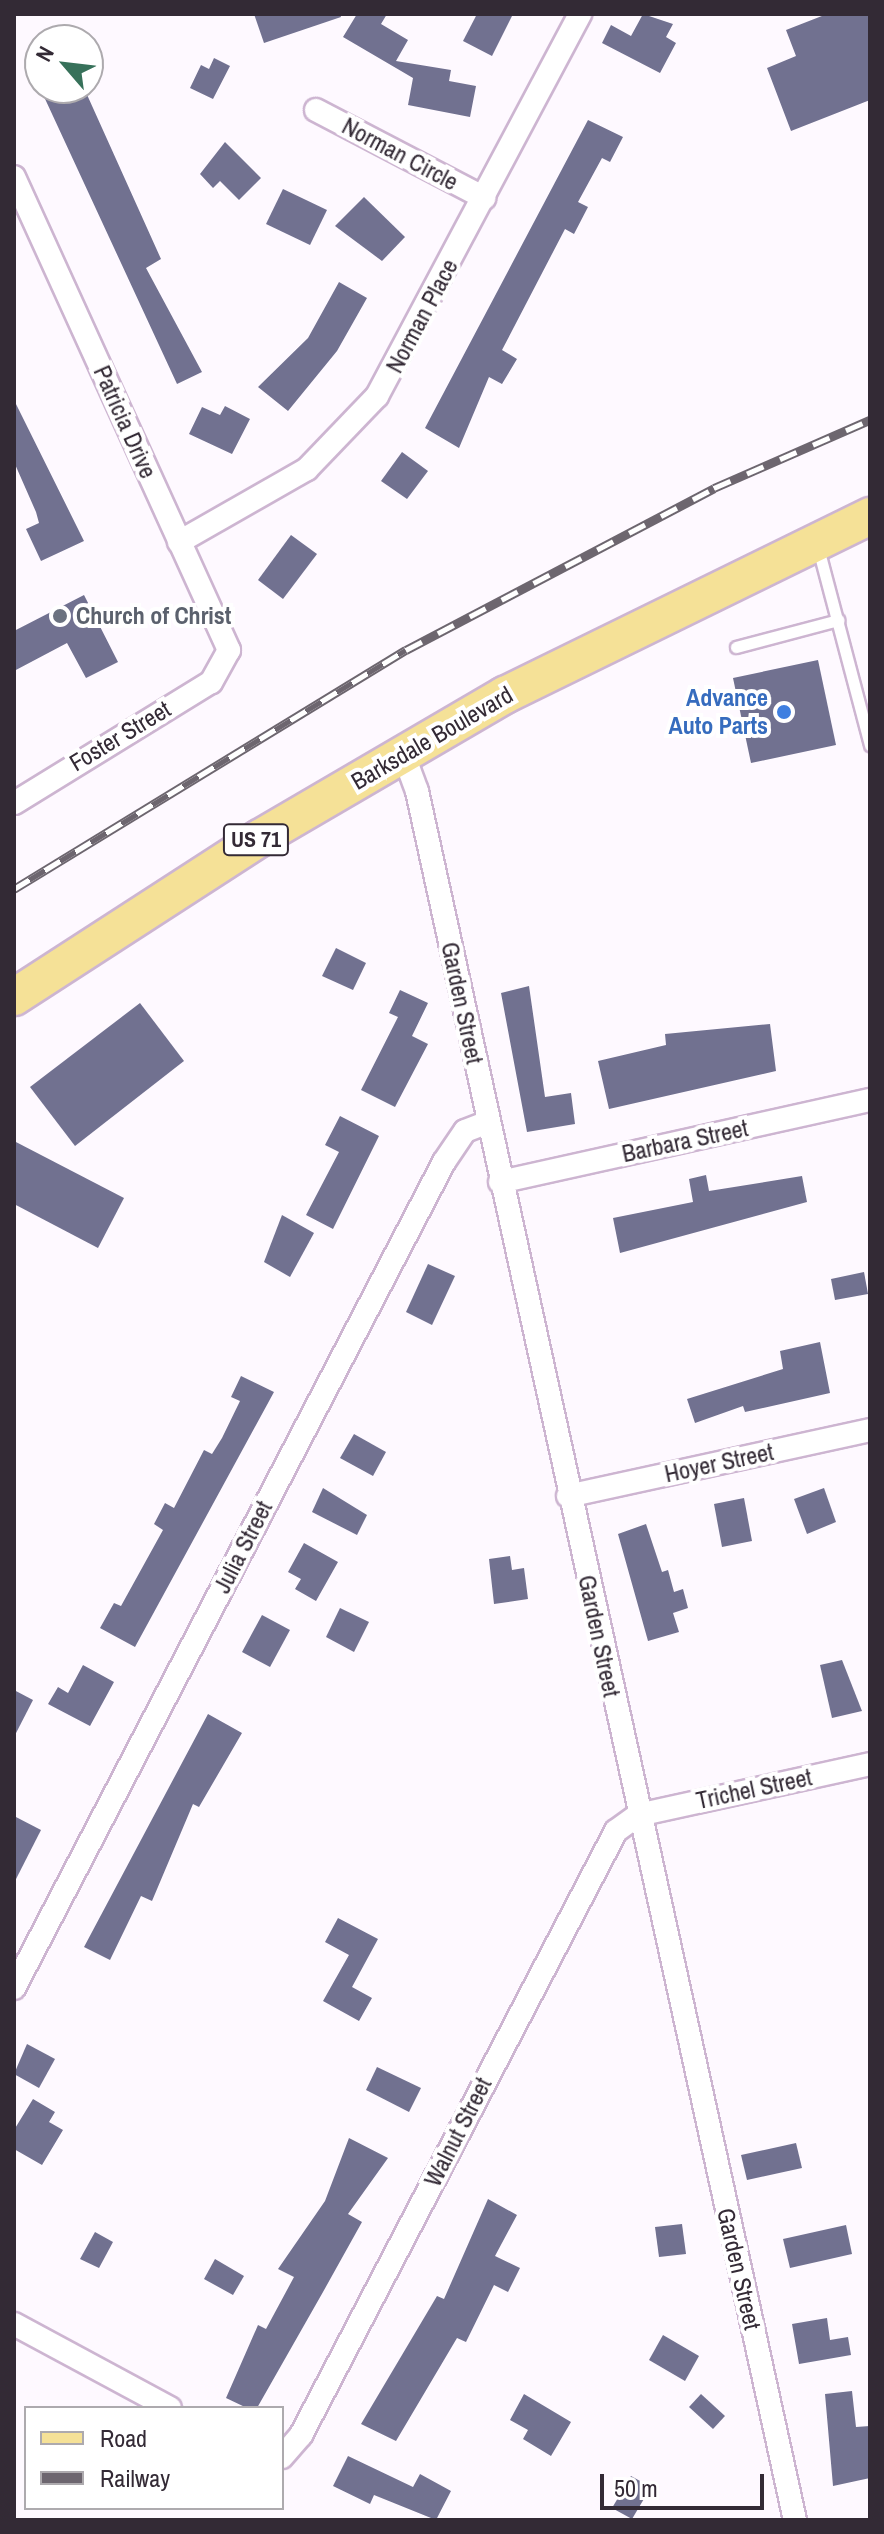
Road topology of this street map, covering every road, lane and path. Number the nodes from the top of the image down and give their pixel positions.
1 (580, 14) edge
2 (316, 110) dead end
3 (14, 177) edge
4 (484, 198) junction
5 (850, 530) edge
6 (179, 542) junction
7 (838, 620) junction
8 (736, 647) dead end
9 (225, 668) joint
10 (870, 745) edge
11 (403, 753) junction
12 (14, 803) edge
13 (14, 997) edge
14 (870, 1100) edge
15 (488, 1122) junction
16 (500, 1182) junction
17 (870, 1430) edge
18 (568, 1496) junction
19 (870, 1764) edge
20 (638, 1815) junction
21 (14, 1988) edge
22 (14, 2324) edge
23 (166, 2406) edge
24 (284, 2455) edge
25 (795, 2520) edge

1 - 4 street, Norman Place
2 - 4 street, Norman Circle
3 - 6 street, Patricia Drive
4 - 6 street, Norman Place
5 - 7 lane
5 - 11 main road, Barksdale Boulevard / US 71
6 - 9 street, Patricia Drive
7 - 8 lane
7 - 10 lane
9 - 12 street, Foster Street
11 - 13 main road, Barksdale Boulevard / US 71
11 - 15 street, Garden Street
14 - 16 street, Barbara Street
15 - 16 street, Garden Street
15 - 21 street, Julia Street
16 - 18 street, Garden Street
17 - 18 street, Hoyer Street
18 - 20 street, Garden Street
19 - 20 street, Trichel Street
20 - 24 street, Walnut Street
20 - 25 street, Garden Street
22 - 23 street

